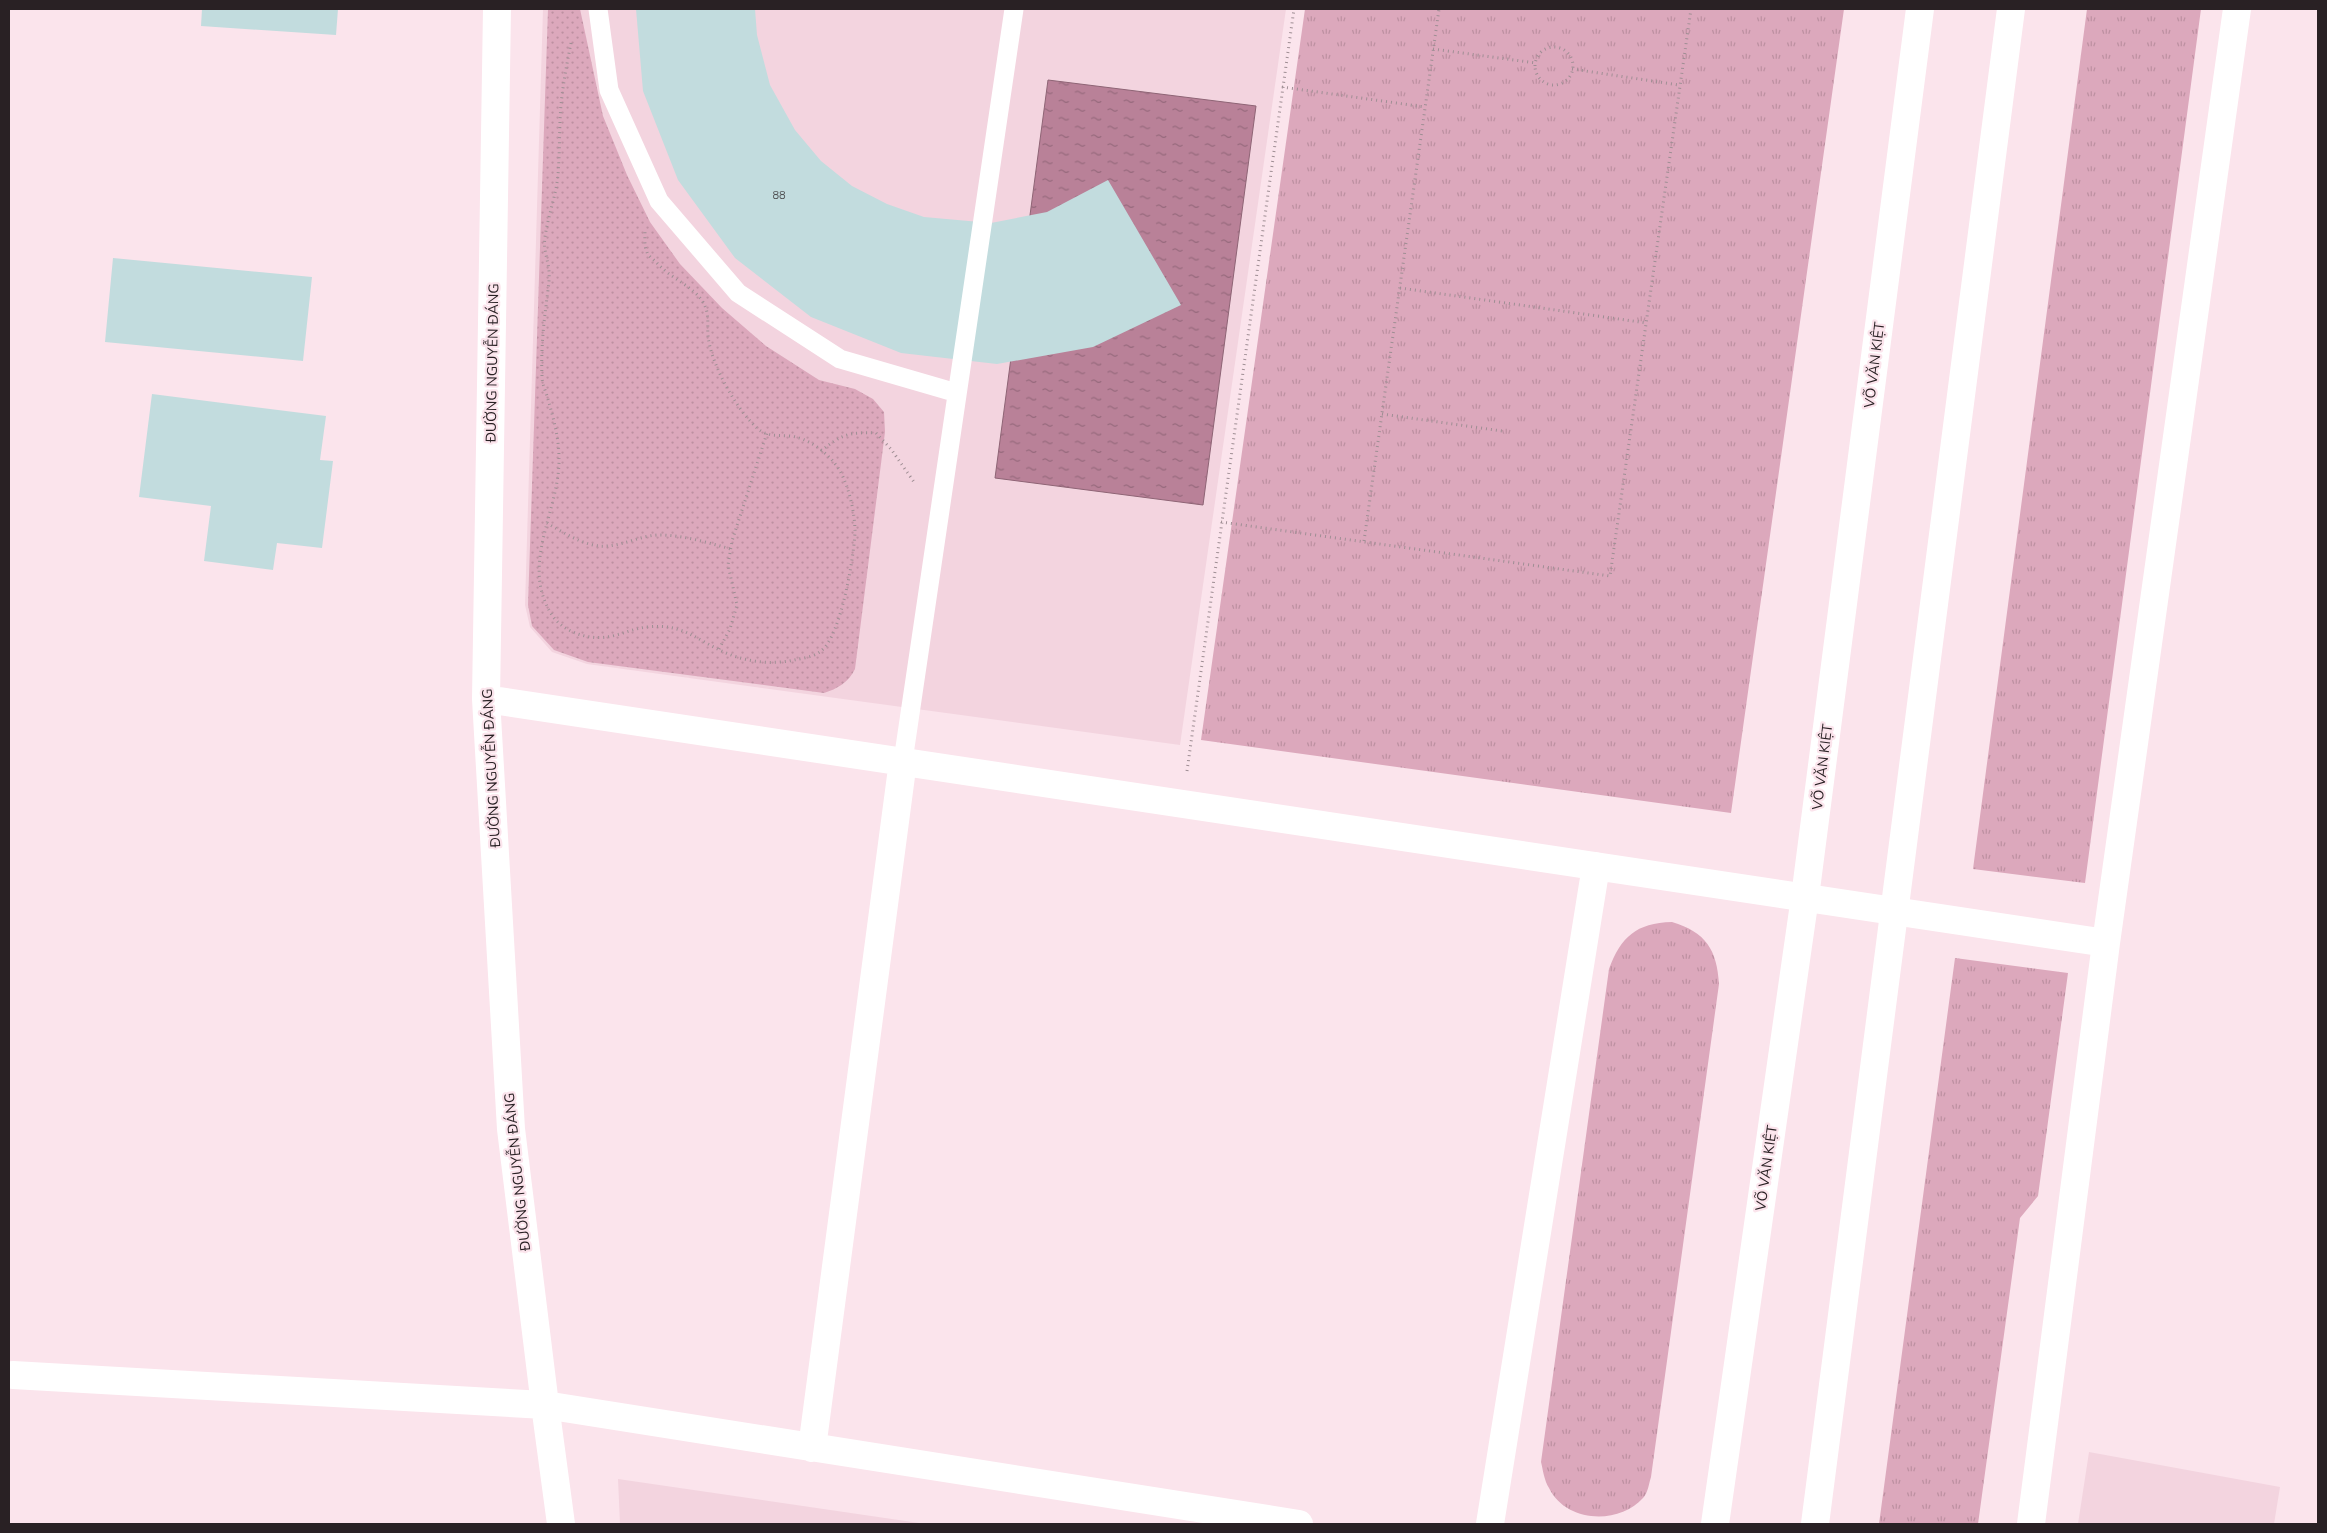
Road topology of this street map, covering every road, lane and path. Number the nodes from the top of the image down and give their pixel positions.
1 (497, 9) edge
2 (598, 9) edge
3 (1014, 9) edge
4 (1294, 9) edge
5 (1439, 9) edge
6 (1692, 9) edge
7 (1920, 9) edge
8 (2011, 9) edge
9 (2237, 9) edge
10 (572, 39) dead end
11 (1433, 49) junction
12 (1536, 64) junction
13 (1572, 69) junction
14 (1679, 85) dead end
15 (1282, 87) junction
16 (1425, 107) junction
17 (656, 194) junction
18 (1400, 288) junction
19 (1647, 323) junction
20 (957, 393) junction
21 (1382, 414) junction
22 (1502, 431) dead end
23 (767, 434) junction
24 (821, 450) junction
25 (939, 519) junction
26 (547, 522) junction
27 (1221, 522) junction
28 (1364, 541) junction
29 (731, 549) junction
30 (719, 649) junction
31 (486, 699) junction
32 (903, 761) junction
33 (1182, 803) junction
34 (1596, 866) junction
35 (1805, 898) junction
36 (1896, 911) junction
37 (2106, 943) junction
38 (13, 1375) dead end
39 (544, 1405) junction
40 (812, 1448) junction
41 (561, 1524) edge
42 (1299, 1524) edge
43 (1490, 1524) edge
44 (1716, 1524) edge
45 (1815, 1524) edge
46 (2030, 1524) edge

1 - 31 street, ĐƯỜNG NGUYỄN ĐÁNG
2 - 17 lane
3 - 20 lane
4 - 15 path
5 - 11 path
6 - 19 path
7 - 35 street, VÕ VĂN KIỆT
8 - 36 street
9 - 37 street
10 - 26 path
11 - 12 path
11 - 16 path
12 - 13 path
12 - 13 path
13 - 14 path
15 - 16 path
15 - 27 path
16 - 18 path
17 - 20 lane
17 - 23 path
18 - 19 path
18 - 21 path
19 - 28 path
20 - 25 lane
21 - 22 path
21 - 28 path
23 - 24 path
23 - 29 path
24 - 25 path
24 - 30 path
25 - 32 lane
26 - 29 path
26 - 30 path
27 - 28 path
27 - 33 path
29 - 30 path
31 - 32 street
31 - 39 street, ĐƯỜNG NGUYỄN ĐÁNG
32 - 33 street
32 - 40 street
33 - 34 street
34 - 35 street
34 - 43 street
35 - 36 street
35 - 44 street, VÕ VĂN KIỆT
36 - 37 street
36 - 45 street
37 - 46 street
38 - 39 street
39 - 40 street
39 - 41 street, ĐƯỜNG NGUYỄN ĐÁNG
40 - 42 street

